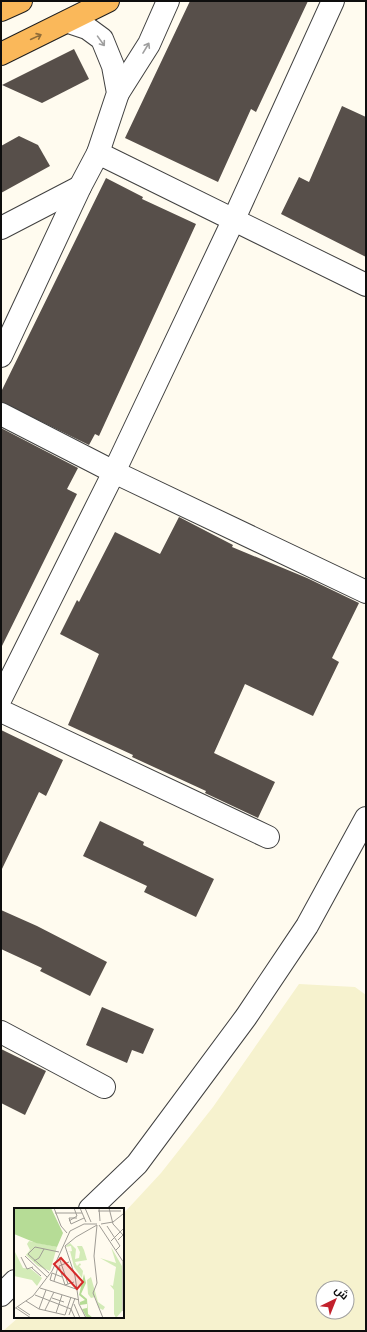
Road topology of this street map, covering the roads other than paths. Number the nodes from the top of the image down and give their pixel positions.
1 (21, 1) edge
2 (108, 1) edge
3 (168, 1) edge
4 (332, 1) edge
5 (1, 10) edge
6 (69, 22) junction
7 (1, 54) edge
8 (118, 93) junction
9 (98, 153) junction
10 (80, 187) junction
11 (232, 221) junction
12 (1, 228) edge
13 (366, 285) edge
14 (1, 356) edge
15 (1, 414) edge
16 (114, 472) junction
17 (366, 592) edge
18 (1, 698) edge
19 (1, 711) edge
20 (366, 818) edge
21 (268, 837) dead end
22 (1, 1032) edge
23 (104, 1087) dead end
24 (91, 1208) edge
25 (14, 1282) edge
26 (1, 1295) edge

1 - 5 highway
2 - 6 highway
8 -> 3 street
4 - 11 street
7 -> 6 highway
6 -> 8 street
8 - 9 street
9 - 10 street
9 - 11 street
10 - 12 street
10 - 14 street
11 - 13 street
11 - 16 street
15 - 16 street
16 - 17 street
16 - 18 street
19 - 21 street
20 - 24 street
22 - 23 street
25 - 26 street

